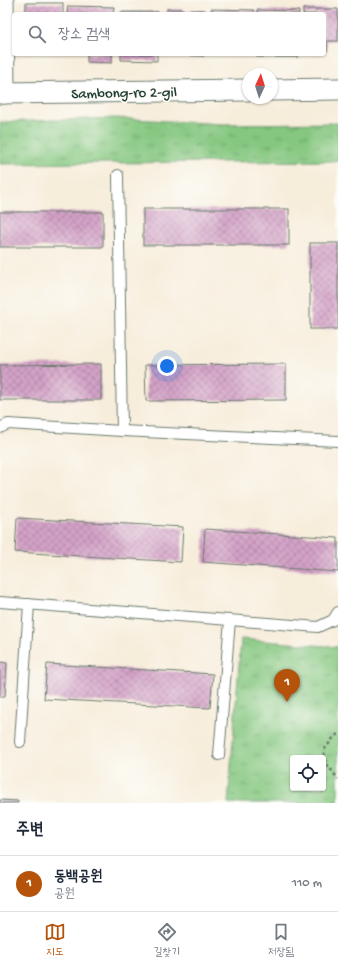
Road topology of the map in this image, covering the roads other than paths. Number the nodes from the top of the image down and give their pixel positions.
1 (3, 0) edge
2 (338, 89) edge
3 (242, 90) edge
4 (278, 90) edge
5 (2, 93) edge
6 (118, 176) dead end
7 (0, 428) edge
8 (122, 431) junction
9 (338, 441) edge
10 (0, 602) edge
11 (29, 604) junction
12 (338, 612) edge
13 (230, 620) junction
14 (20, 742) dead end
15 (219, 755) dead end

1 - 5 street
2 - 4 street
3 - 5 street, Sambong-ro 2-gil
6 - 8 lane
7 - 8 lane
8 - 9 lane
10 - 11 lane
11 - 13 lane
11 - 14 lane
12 - 13 lane
13 - 15 lane

